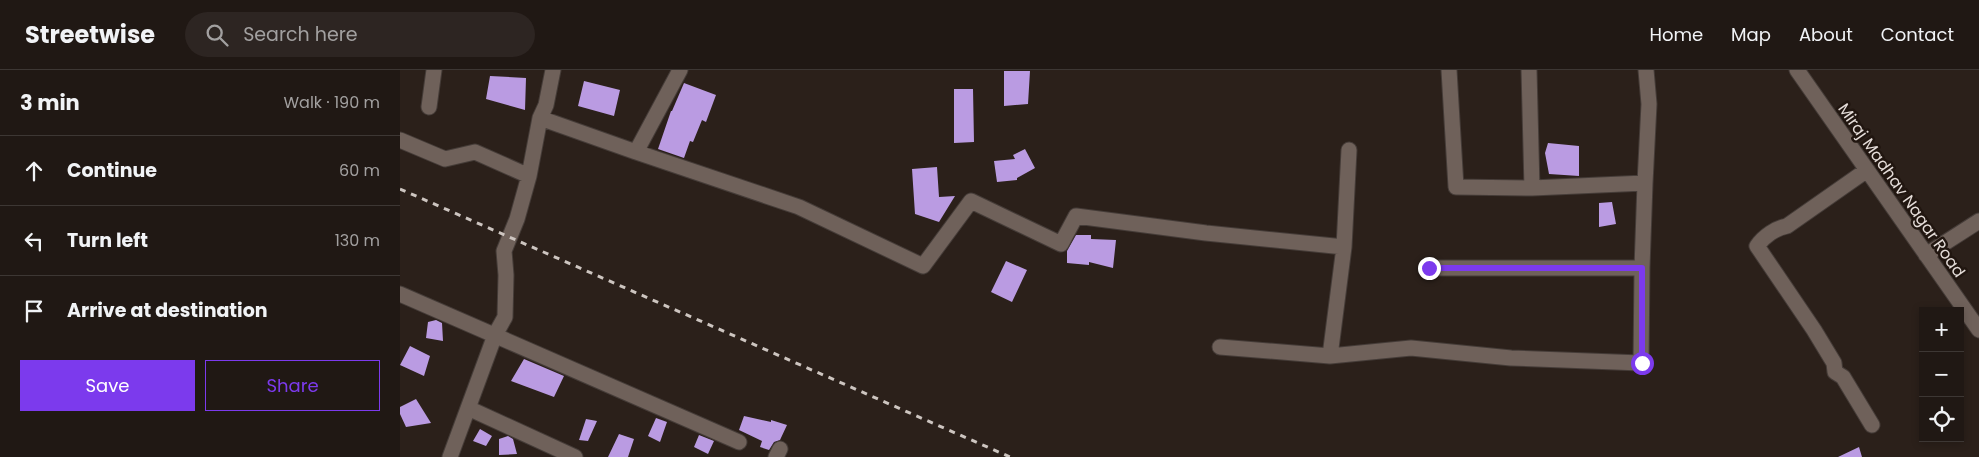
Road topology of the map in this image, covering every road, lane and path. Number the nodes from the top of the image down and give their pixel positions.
1 (434, 70) edge
2 (552, 70) edge
3 (680, 70) edge
4 (1450, 70) edge
5 (1529, 70) edge
6 (1646, 70) edge
7 (1797, 70) edge
8 (429, 107) dead end
9 (540, 118) junction
10 (400, 140) edge
11 (1349, 150) dead end
12 (636, 152) junction
13 (1867, 170) junction
14 (530, 176) junction
15 (1645, 183) junction
16 (1532, 188) junction
17 (1979, 221) edge
18 (1344, 247) junction
19 (1926, 255) junction
20 (1429, 268) dead end
21 (1642, 268) junction
22 (400, 294) edge
23 (1979, 330) edge
24 (495, 335) junction
25 (1220, 347) dead end
26 (1330, 356) junction
27 (468, 408) junction
28 (1872, 424) dead end
29 (740, 442) dead end
30 (559, 454) edge
31 (450, 457) edge
32 (575, 457) edge

1 - 8 street
2 - 9 street
3 - 12 street
4 - 16 street
5 - 16 street
6 - 15 street
7 - 13 street, Miraj Madhav Nagar Road
9 - 12 street
9 - 14 street
10 - 14 street
11 - 18 street
12 - 18 street
13 - 19 street, Miraj Madhav Nagar Road
13 - 28 street
14 - 24 street
15 - 16 street
15 - 21 street
17 - 19 street
18 - 26 street
19 - 23 street, Miraj Madhav Nagar Road
20 - 21 street
21 - 26 street
22 - 24 street
24 - 27 street
24 - 29 street
25 - 26 street
27 - 30 street
27 - 31 street
30 - 32 street

